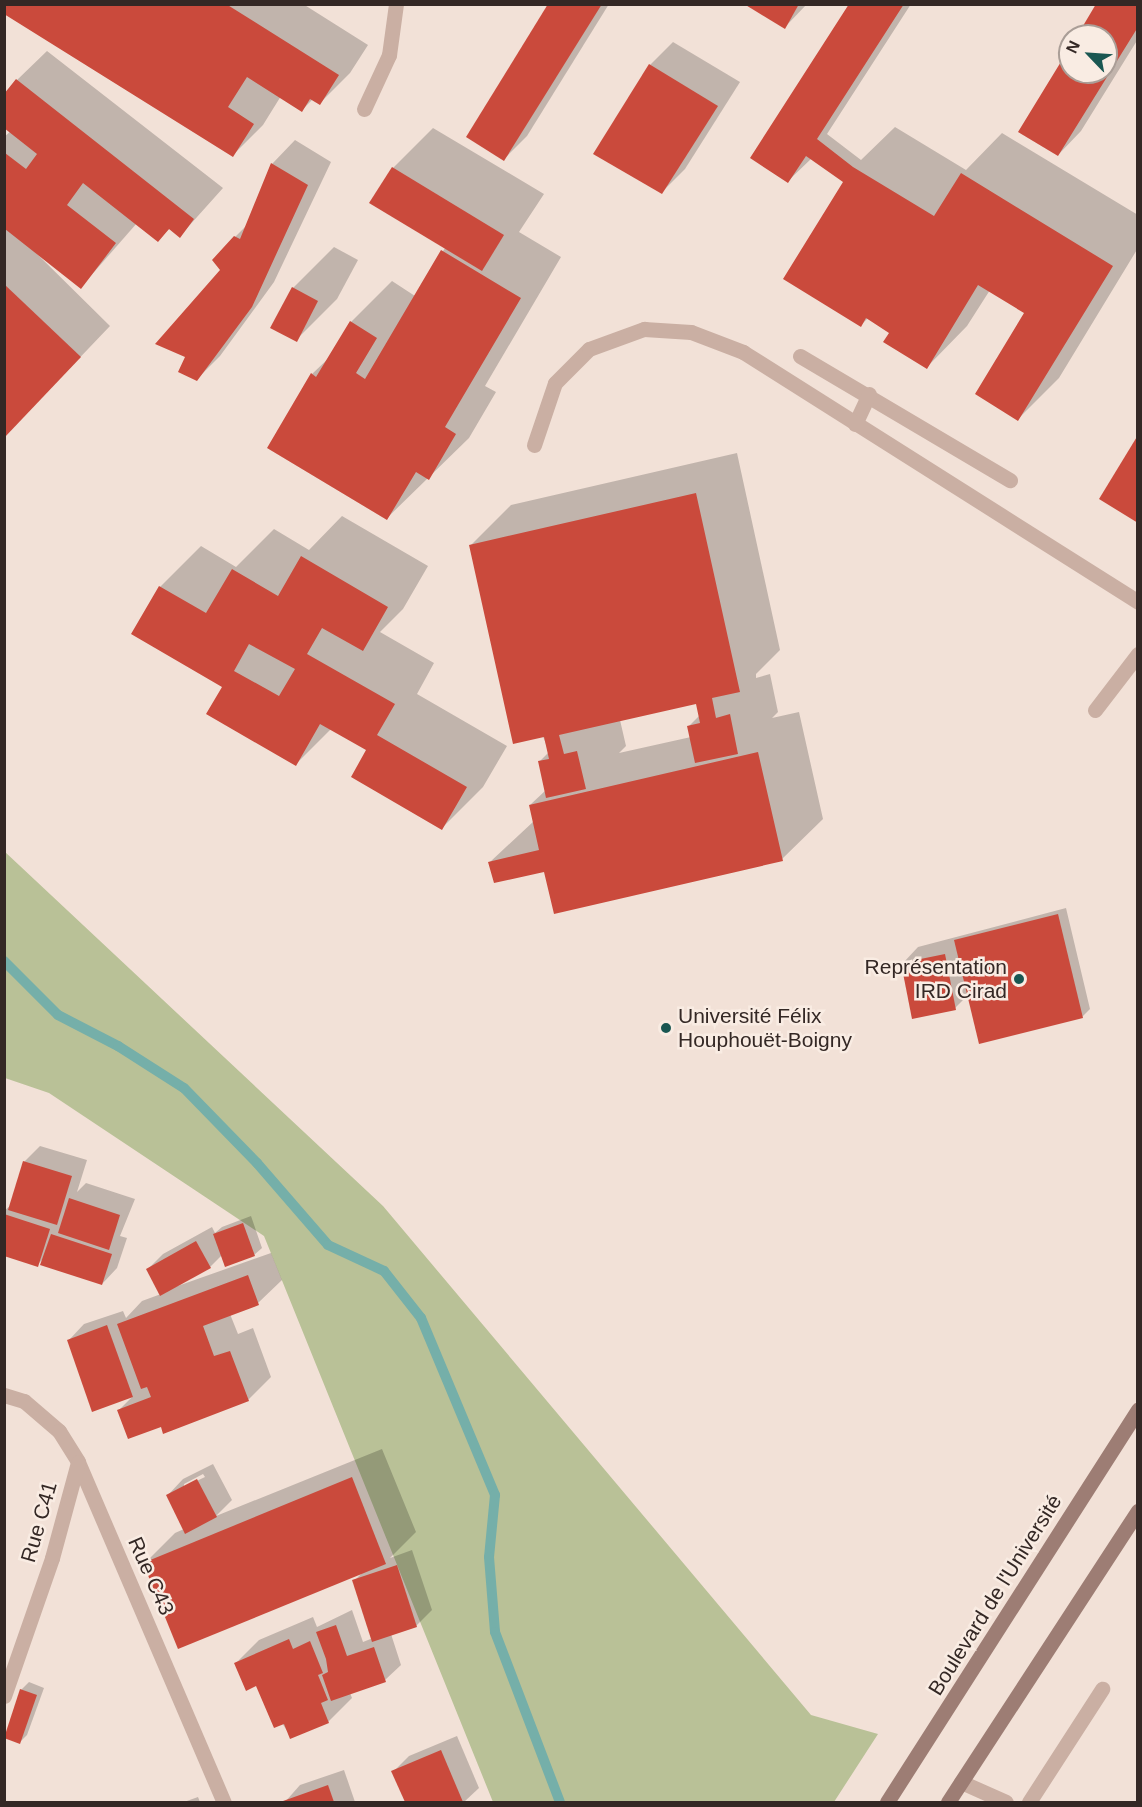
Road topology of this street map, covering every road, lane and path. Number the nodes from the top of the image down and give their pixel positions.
1 (396, 4) edge
2 (364, 109) dead end
3 (800, 356) dead end
4 (869, 394) junction
5 (855, 424) junction
6 (534, 445) dead end
7 (1010, 480) dead end
8 (1137, 602) edge
9 (1137, 654) edge
10 (1095, 710) dead end
11 (4, 1395) edge
12 (1137, 1409) edge
13 (78, 1462) junction
14 (1137, 1511) edge
15 (1102, 1689) dead end
16 (4, 1696) edge
17 (961, 1782) junction
18 (224, 1803) edge
19 (887, 1803) edge
20 (948, 1803) edge
21 (1006, 1803) edge
22 (1029, 1803) edge

1 - 2 street
3 - 4 street
4 - 5 street
4 - 7 street
5 - 6 street
5 - 8 street
9 - 10 street
11 - 13 street, Rue C43
12 - 19 street, Boulevard de l'Université
13 - 16 street, Rue C41
13 - 18 street, Rue C43
14 - 17 street
15 - 22 street
17 - 20 street
17 - 21 street

